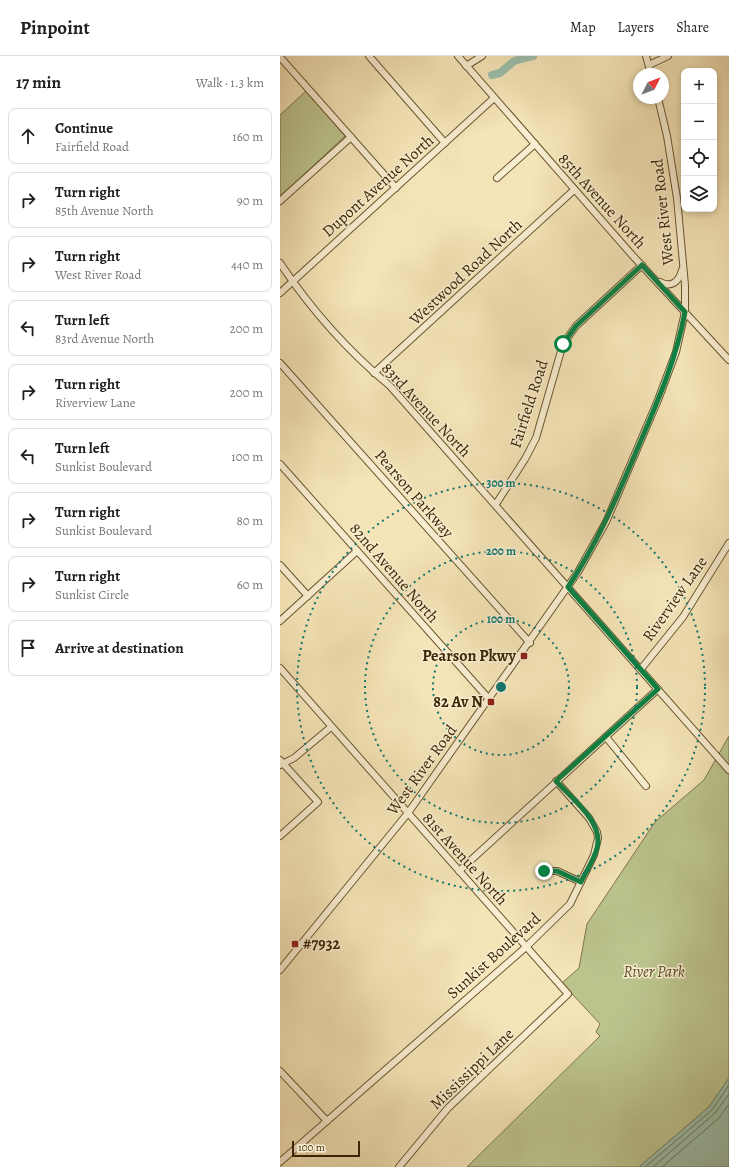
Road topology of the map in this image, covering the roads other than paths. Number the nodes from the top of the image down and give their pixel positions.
1 (369, 56) edge
2 (458, 56) edge
3 (482, 56) edge
4 (646, 56) edge
5 (668, 56) edge
6 (280, 57) edge
7 (648, 65) junction
8 (466, 66) junction
9 (649, 68) edge
10 (494, 98) junction
11 (659, 104) edge
12 (350, 137) junction
13 (445, 143) junction
14 (535, 144) junction
15 (497, 178) dead end
16 (396, 188) junction
17 (574, 190) junction
18 (280, 202) edge
19 (280, 263) edge
20 (642, 265) junction
21 (682, 269) junction
22 (657, 280) junction
23 (293, 282) junction
24 (280, 293) edge
25 (685, 312) junction
26 (729, 360) edge
27 (280, 362) edge
28 (374, 373) junction
29 (280, 464) edge
30 (496, 504) junction
31 (729, 543) edge
32 (358, 551) junction
33 (280, 564) edge
34 (568, 587) junction
35 (308, 596) junction
36 (280, 621) edge
37 (530, 643) junction
38 (280, 668) edge
39 (641, 669) junction
40 (658, 689) junction
41 (489, 699) junction
42 (331, 727) junction
43 (606, 736) junction
44 (281, 763) edge
45 (729, 770) edge
46 (556, 781) junction
47 (646, 786) dead end
48 (408, 813) junction
49 (280, 836) edge
50 (459, 871) junction
51 (544, 871) dead end
52 (581, 882) junction
53 (526, 946) junction
54 (280, 970) edge
55 (568, 994) joint
56 (280, 1070) edge
57 (327, 1121) junction
58 (280, 1162) edge
59 (399, 1167) edge

1 - 13 street
2 - 8 street, 85th Avenue North
3 - 8 street
4 - 7 street
5 - 7 street
6 - 12 street
7 - 9 street
8 - 10 street, 85th Avenue North
10 - 13 street, Dupont Avenue North
10 - 14 street, 85th Avenue North
11 - 21 street, West River Road
12 - 16 street
12 - 18 street
13 - 16 street, Dupont Avenue North
14 - 15 street
14 - 17 street, 85th Avenue North
16 - 23 street, Dupont Avenue North
17 - 20 street, 85th Avenue North
17 - 28 street, Westwood Road North
19 - 23 street, 83rd Avenue North
20 - 22 street, 85th Avenue North
20 - 30 street, Fairfield Road
21 - 22 street
21 - 25 street, West River Road
22 - 25 street, 85th Avenue North
23 - 24 street, Dupont Avenue North
23 - 28 street, 83rd Avenue North
25 - 26 street, 85th Avenue North
25 - 34 street, West River Road
27 - 37 street, Pearson Parkway
28 - 30 street, 83rd Avenue North
29 - 32 street, 82nd Avenue North
30 - 34 street, 83rd Avenue North
31 - 39 street, Riverview Lane
32 - 35 street
32 - 41 street, 82nd Avenue North
33 - 35 street
34 - 37 street, West River Road
34 - 39 street, 83rd Avenue North
35 - 36 street
37 - 41 street, West River Road
38 - 42 street, 81st Avenue North
39 - 40 street, 83rd Avenue North
40 - 43 street
40 - 45 street, 83rd Avenue North
41 - 48 street, West River Road
42 - 44 street
42 - 48 street, 81st Avenue North
43 - 46 street
43 - 47 street
44 - 49 street
46 - 50 street
46 - 52 street, Sunkist Boulevard
48 - 50 street, 81st Avenue North
48 - 54 street, West River Road
50 - 53 street, 81st Avenue North
51 - 52 street
52 - 53 street, Sunkist Boulevard
53 - 55 street, 81st Avenue North
53 - 57 street, Sunkist Boulevard
55 - 59 street, Mississippi Lane
56 - 57 street
57 - 58 street, Sunkist Boulevard

